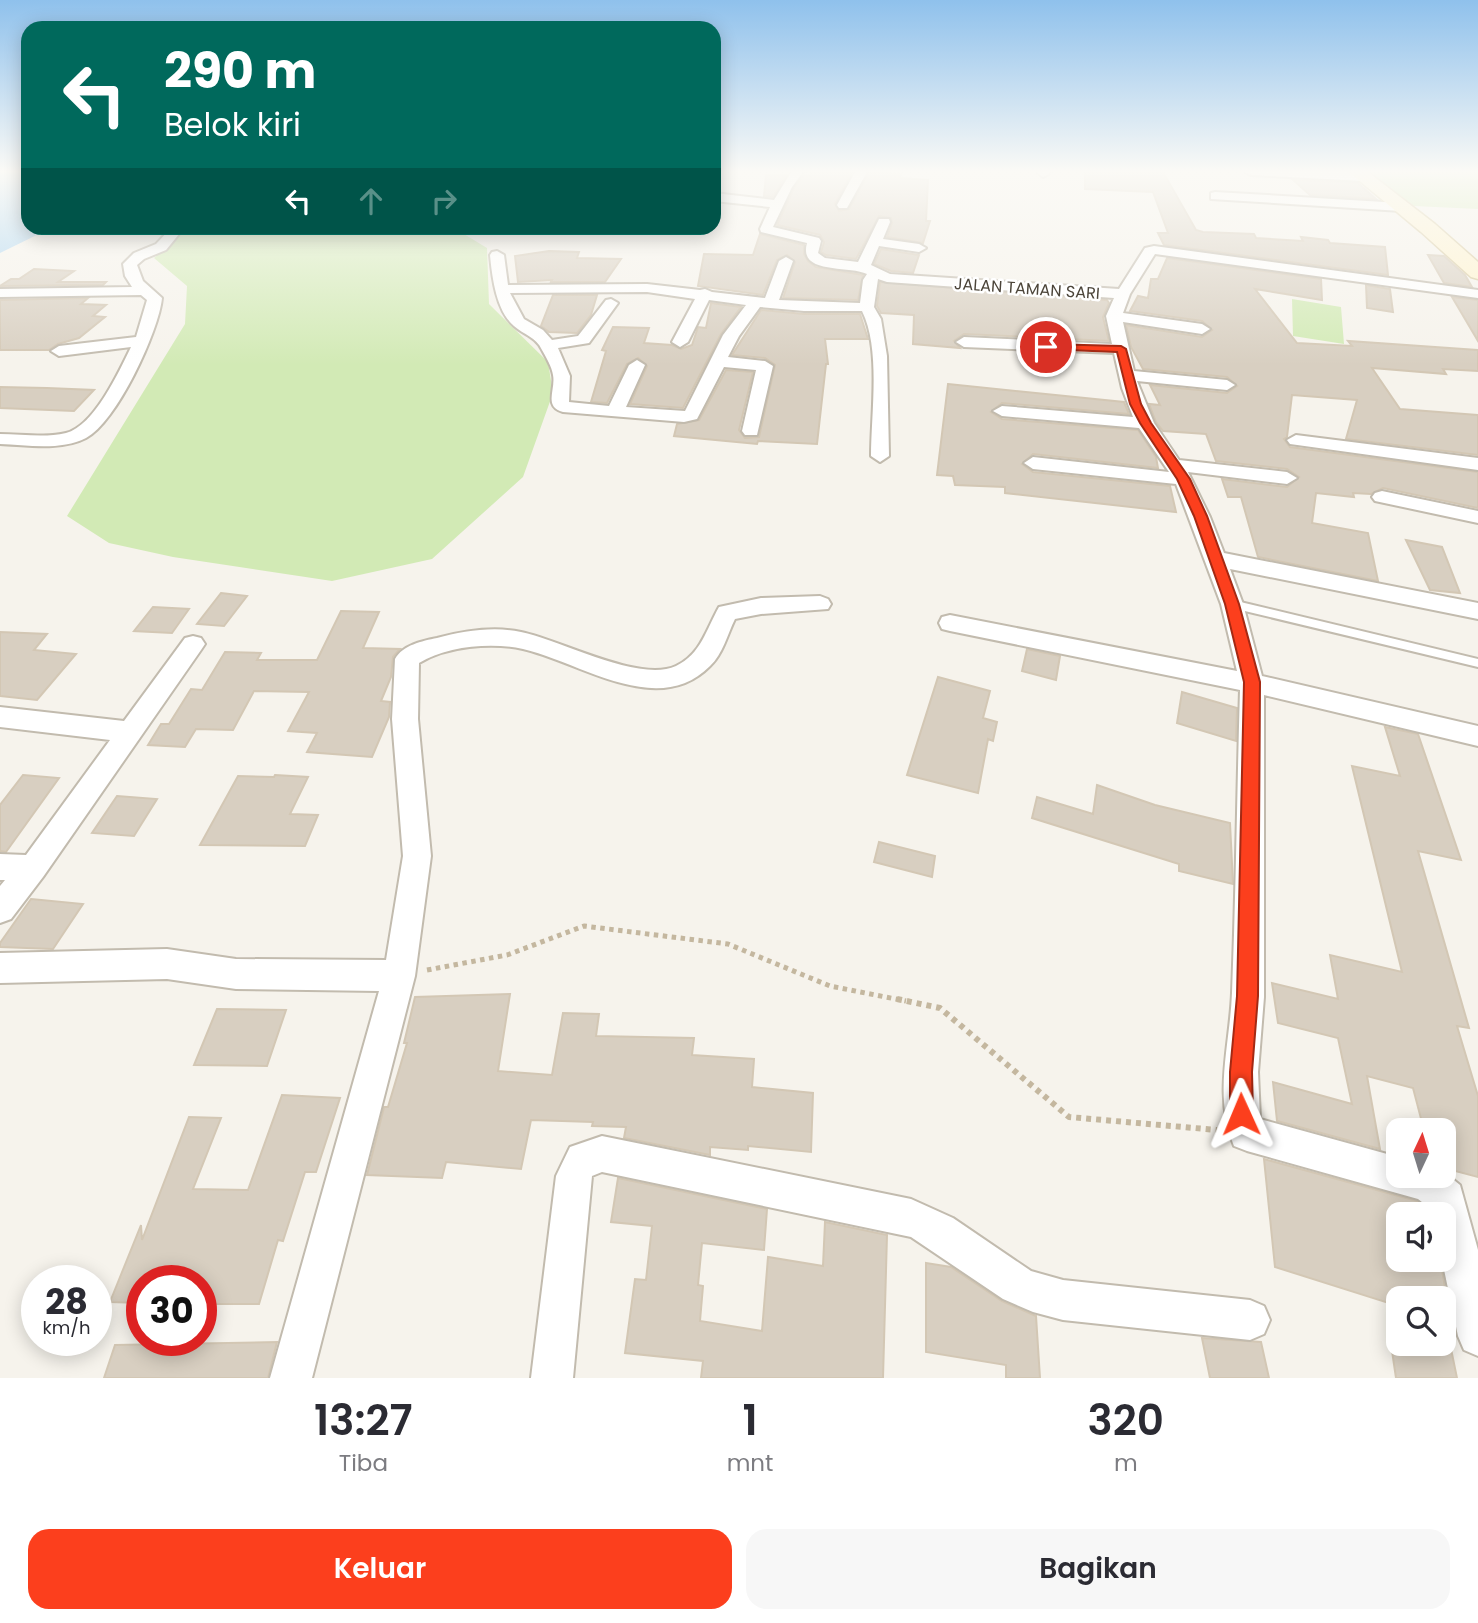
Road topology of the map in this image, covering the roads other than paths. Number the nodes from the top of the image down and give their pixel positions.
1 (171, 236) edge
2 (795, 236) edge
3 (878, 236) edge
4 (1435, 236) edge
5 (876, 242) junction
6 (919, 247) dead end
7 (497, 255) dead end
8 (786, 261) dead end
9 (868, 271) junction
10 (1478, 273) edge
11 (501, 289) junction
12 (142, 290) junction
13 (0, 293) edge
14 (705, 293) junction
15 (1124, 294) junction
16 (1478, 294) edge
17 (611, 303) dead end
18 (763, 303) junction
19 (867, 307) junction
20 (1114, 316) junction
21 (1202, 329) dead end
22 (143, 341) junction
23 (680, 342) dead end
24 (964, 342) dead end
25 (548, 345) junction
26 (1121, 349) junction
27 (59, 351) dead end
28 (718, 361) junction
29 (637, 365) dead end
30 (1127, 374) junction
31 (1227, 385) dead end
32 (1002, 411) dead end
33 (615, 412) junction
34 (1145, 423) junction
35 (751, 431) dead end
36 (0, 439) edge
37 (1296, 440) dead end
38 (880, 456) dead end
39 (1033, 464) dead end
40 (1478, 464) edge
41 (1179, 472) junction
42 (1287, 478) dead end
43 (1382, 497) dead end
44 (1478, 517) edge
45 (1217, 559) junction
46 (820, 604) dead end
47 (1232, 604) junction
48 (1478, 611) edge
49 (950, 624) dead end
50 (193, 644) dead end
51 (1478, 663) edge
52 (1252, 682) junction
53 (0, 717) edge
54 (130, 732) junction
55 (1478, 736) edge
56 (0, 867) edge
57 (33, 868) junction
58 (0, 909) edge
59 (0, 968) edge
60 (399, 976) junction
61 (1386, 1171) edge
62 (1434, 1188) edge
63 (1250, 1320) dead end
64 (1478, 1335) edge
65 (291, 1378) edge
66 (552, 1378) edge

1 - 12 street
2 - 9 street, JALAN TAMAN SARI
3 - 5 street
4 - 10 street
5 - 6 street
5 - 9 street
7 - 11 street
8 - 18 street
9 - 15 street, JALAN TAMAN SARI
9 - 19 street
11 - 14 street
11 - 25 street
12 - 13 street
12 - 22 street
14 - 18 street
14 - 23 street
15 - 16 street, JALAN TAMAN SARI
15 - 20 street
17 - 25 street
18 - 19 street
18 - 28 street
19 - 38 street
20 - 21 street
20 - 26 street
22 - 27 street
22 - 36 street
24 - 26 street
25 - 33 street
26 - 30 street
28 - 33 street
28 - 35 street
29 - 33 street
30 - 31 street
30 - 34 street
32 - 34 street
34 - 41 street
37 - 40 street
39 - 41 street
41 - 42 street
41 - 45 street
43 - 44 street
45 - 47 street
45 - 48 street
46 - 60 street
47 - 51 lane
47 - 52 street
49 - 52 street
50 - 54 street
52 - 55 street
52 - 61 street
53 - 54 street
54 - 57 street
56 - 57 street
57 - 58 street
59 - 60 street
60 - 65 street
62 - 64 street
63 - 66 street

